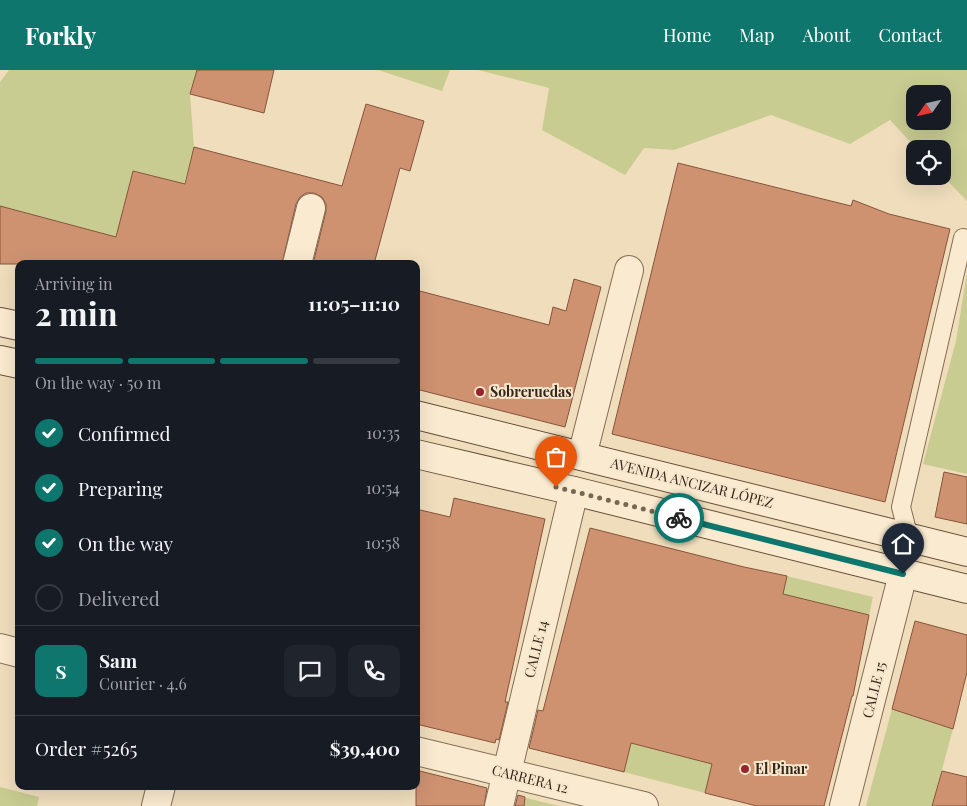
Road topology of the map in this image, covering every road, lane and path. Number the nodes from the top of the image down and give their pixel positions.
1 (311, 208) dead end
2 (963, 238) dead end
3 (298, 260) edge
4 (629, 270) dead end
5 (0, 322) edge
6 (15, 325) edge
7 (0, 360) edge
8 (15, 363) edge
9 (420, 417) edge
10 (420, 455) edge
11 (582, 456) junction
12 (574, 491) junction
13 (909, 538) junction
14 (967, 552) edge
15 (903, 574) junction
16 (967, 590) edge
17 (0, 648) edge
18 (15, 652) edge
19 (420, 752) edge
20 (506, 773) junction
21 (160, 790) edge
22 (156, 806) edge
23 (499, 806) edge
24 (644, 806) edge
25 (844, 806) edge

1 - 3 main road
2 - 13 lane
4 - 11 main road
5 - 6 main road
7 - 8 main road
9 - 11 main road, AVENIDA ANCIZAR LÓPEZ
10 - 12 main road
11 - 13 main road, AVENIDA ANCIZAR LÓPEZ
12 - 15 main road
12 - 20 main road, CALLE 14
13 - 14 main road, AVENIDA ANCIZAR LÓPEZ
15 - 16 main road
15 - 25 main road, CALLE 15
17 - 18 main road
19 - 20 main road, CARRERA 12
20 - 23 main road, CALLE 14
20 - 24 main road, CARRERA 12
21 - 22 main road

